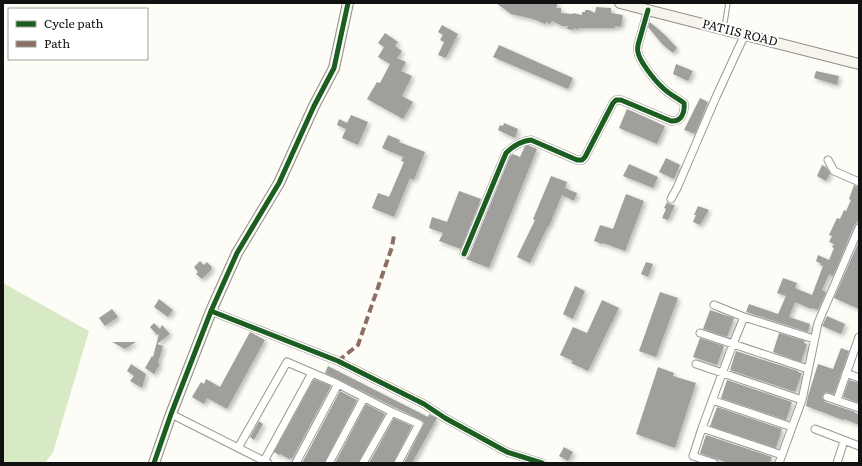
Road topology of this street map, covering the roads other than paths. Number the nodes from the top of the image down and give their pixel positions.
1 (348, 3) edge
2 (620, 3) edge
3 (728, 3) edge
4 (648, 10) junction
5 (723, 29) junction
6 (745, 34) junction
7 (859, 64) edge
8 (828, 160) dead end
9 (859, 182) edge
10 (671, 199) dead end
11 (859, 228) edge
12 (464, 254) dead end
13 (714, 305) dead end
14 (211, 311) junction
15 (744, 317) junction
16 (700, 333) dead end
17 (859, 337) edge
18 (814, 339) junction
19 (733, 344) junction
20 (857, 346) edge
21 (696, 364) dead end
22 (808, 369) junction
23 (723, 372) junction
24 (312, 373) junction
25 (846, 373) junction
26 (859, 378) edge
27 (338, 384) junction
28 (827, 397) dead end
29 (364, 398) junction
30 (712, 400) junction
31 (802, 400) junction
32 (837, 400) junction
33 (859, 408) edge
34 (392, 412) junction
35 (171, 414) junction
36 (792, 427) junction
37 (702, 428) junction
38 (815, 429) dead end
39 (844, 441) junction
40 (859, 446) edge
41 (238, 448) junction
42 (782, 456) junction
43 (266, 462) edge
44 (154, 463) edge
45 (296, 463) edge
46 (329, 463) edge
47 (363, 463) edge
48 (398, 463) edge
49 (542, 463) edge
50 (714, 463) edge
51 (779, 463) edge
52 (837, 463) edge

1 - 14 street
2 - 4 street, PATIIS ROAD
3 - 5 lane
4 - 5 street, PATIIS ROAD
4 - 12 street
5 - 6 street, PATIIS ROAD
6 - 7 street, PATIIS ROAD
6 - 10 street
8 - 9 street
11 - 18 street
13 - 15 street
14 - 35 street
14 - 49 street
15 - 18 street
15 - 19 street
16 - 19 street
17 - 20 street
18 - 22 street
19 - 22 street
19 - 23 street
20 - 25 street
21 - 23 street
22 - 31 street
23 - 30 street
23 - 31 street
24 - 27 street
24 - 41 street
24 - 43 street
25 - 26 street
25 - 32 street
27 - 29 street
27 - 45 street
28 - 32 street
29 - 34 street
29 - 46 street
30 - 36 street
30 - 37 street
31 - 36 street
32 - 33 street
34 - 47 street
34 - 48 street
35 - 41 street
35 - 44 street
36 - 42 street
37 - 42 street
37 - 50 street
38 - 39 street
39 - 40 street
39 - 52 street
41 - 43 street
42 - 51 street

